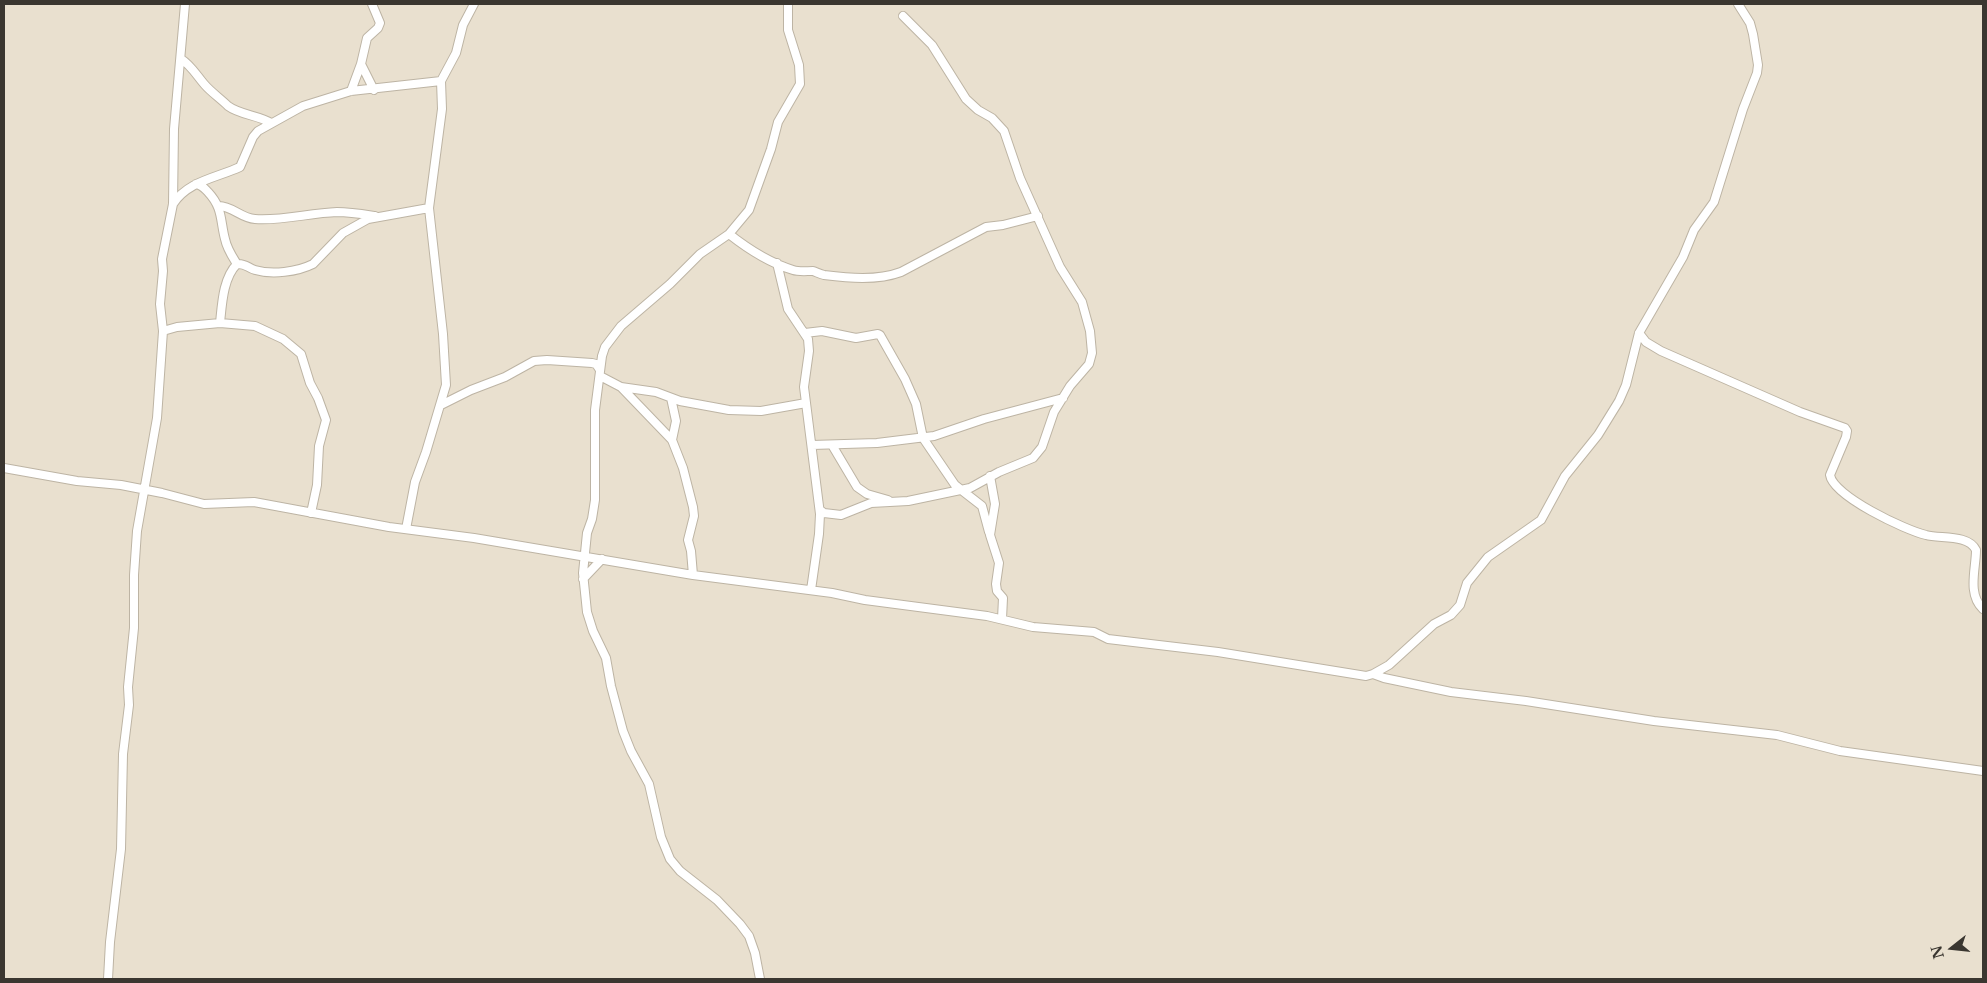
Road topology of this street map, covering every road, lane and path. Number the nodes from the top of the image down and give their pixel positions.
1 (185, 4) edge
2 (372, 4) edge
3 (474, 4) edge
4 (788, 4) edge
5 (1738, 4) edge
6 (903, 16) dead end
7 (181, 59) junction
8 (362, 64) junction
9 (442, 81) junction
10 (374, 90) junction
11 (351, 91) junction
12 (271, 122) junction
13 (196, 184) junction
14 (173, 204) junction
15 (219, 206) junction
16 (428, 208) junction
17 (375, 216) junction
18 (1038, 216) junction
19 (729, 234) junction
20 (777, 263) junction
21 (237, 264) junction
22 (220, 323) junction
23 (163, 331) junction
24 (805, 333) junction
25 (1639, 333) junction
26 (600, 373) junction
27 (621, 387) junction
28 (671, 398) junction
29 (1063, 398) junction
30 (441, 404) junction
31 (806, 404) junction
32 (923, 438) junction
33 (672, 440) junction
34 (812, 445) junction
35 (832, 445) junction
36 (4, 468) edge
37 (990, 476) junction
38 (145, 490) junction
39 (961, 490) junction
40 (892, 502) junction
41 (820, 510) junction
42 (311, 513) junction
43 (406, 529) junction
44 (990, 532) junction
45 (584, 557) junction
46 (602, 559) junction
47 (693, 575) junction
48 (584, 579) junction
49 (811, 590) junction
50 (1983, 609) edge
51 (1002, 619) junction
52 (1389, 665) junction
53 (1373, 674) junction
54 (1384, 678) junction
55 (1983, 770) edge
56 (108, 979) edge
57 (760, 979) edge

1 - 7 street
2 - 8 street
3 - 9 street
4 - 19 street
5 - 25 street
6 - 18 street
7 - 12 street
7 - 14 street
8 - 10 street
8 - 11 street
9 - 10 street
9 - 16 street
10 - 11 street
11 - 12 street
12 - 13 street
13 - 14 street
13 - 15 street
14 - 23 street
15 - 17 street
15 - 21 street
16 - 17 street
16 - 30 street
17 - 21 street
18 - 20 street
18 - 29 street
19 - 20 street
19 - 26 street
20 - 24 street
21 - 22 street
22 - 23 street
22 - 42 street
23 - 38 street
24 - 31 street
24 - 32 street
25 - 50 street
25 - 52 street
26 - 27 street
26 - 30 street
26 - 45 street
27 - 28 street
27 - 33 street
28 - 31 street
28 - 33 street
29 - 32 street
29 - 37 street
30 - 43 street
31 - 34 street
32 - 35 street
32 - 39 street
33 - 47 street
34 - 35 street
34 - 41 street
35 - 40 street
36 - 38 street
37 - 39 street
37 - 44 street
38 - 42 street
38 - 56 street
39 - 40 street
39 - 44 street
40 - 41 street
41 - 49 street
42 - 43 street
43 - 45 street
44 - 51 street
45 - 46 street
45 - 48 street
46 - 47 street
46 - 48 street
47 - 49 street
48 - 57 street
49 - 51 street
51 - 53 street
52 - 53 street
52 - 54 street
53 - 54 street
54 - 55 street

